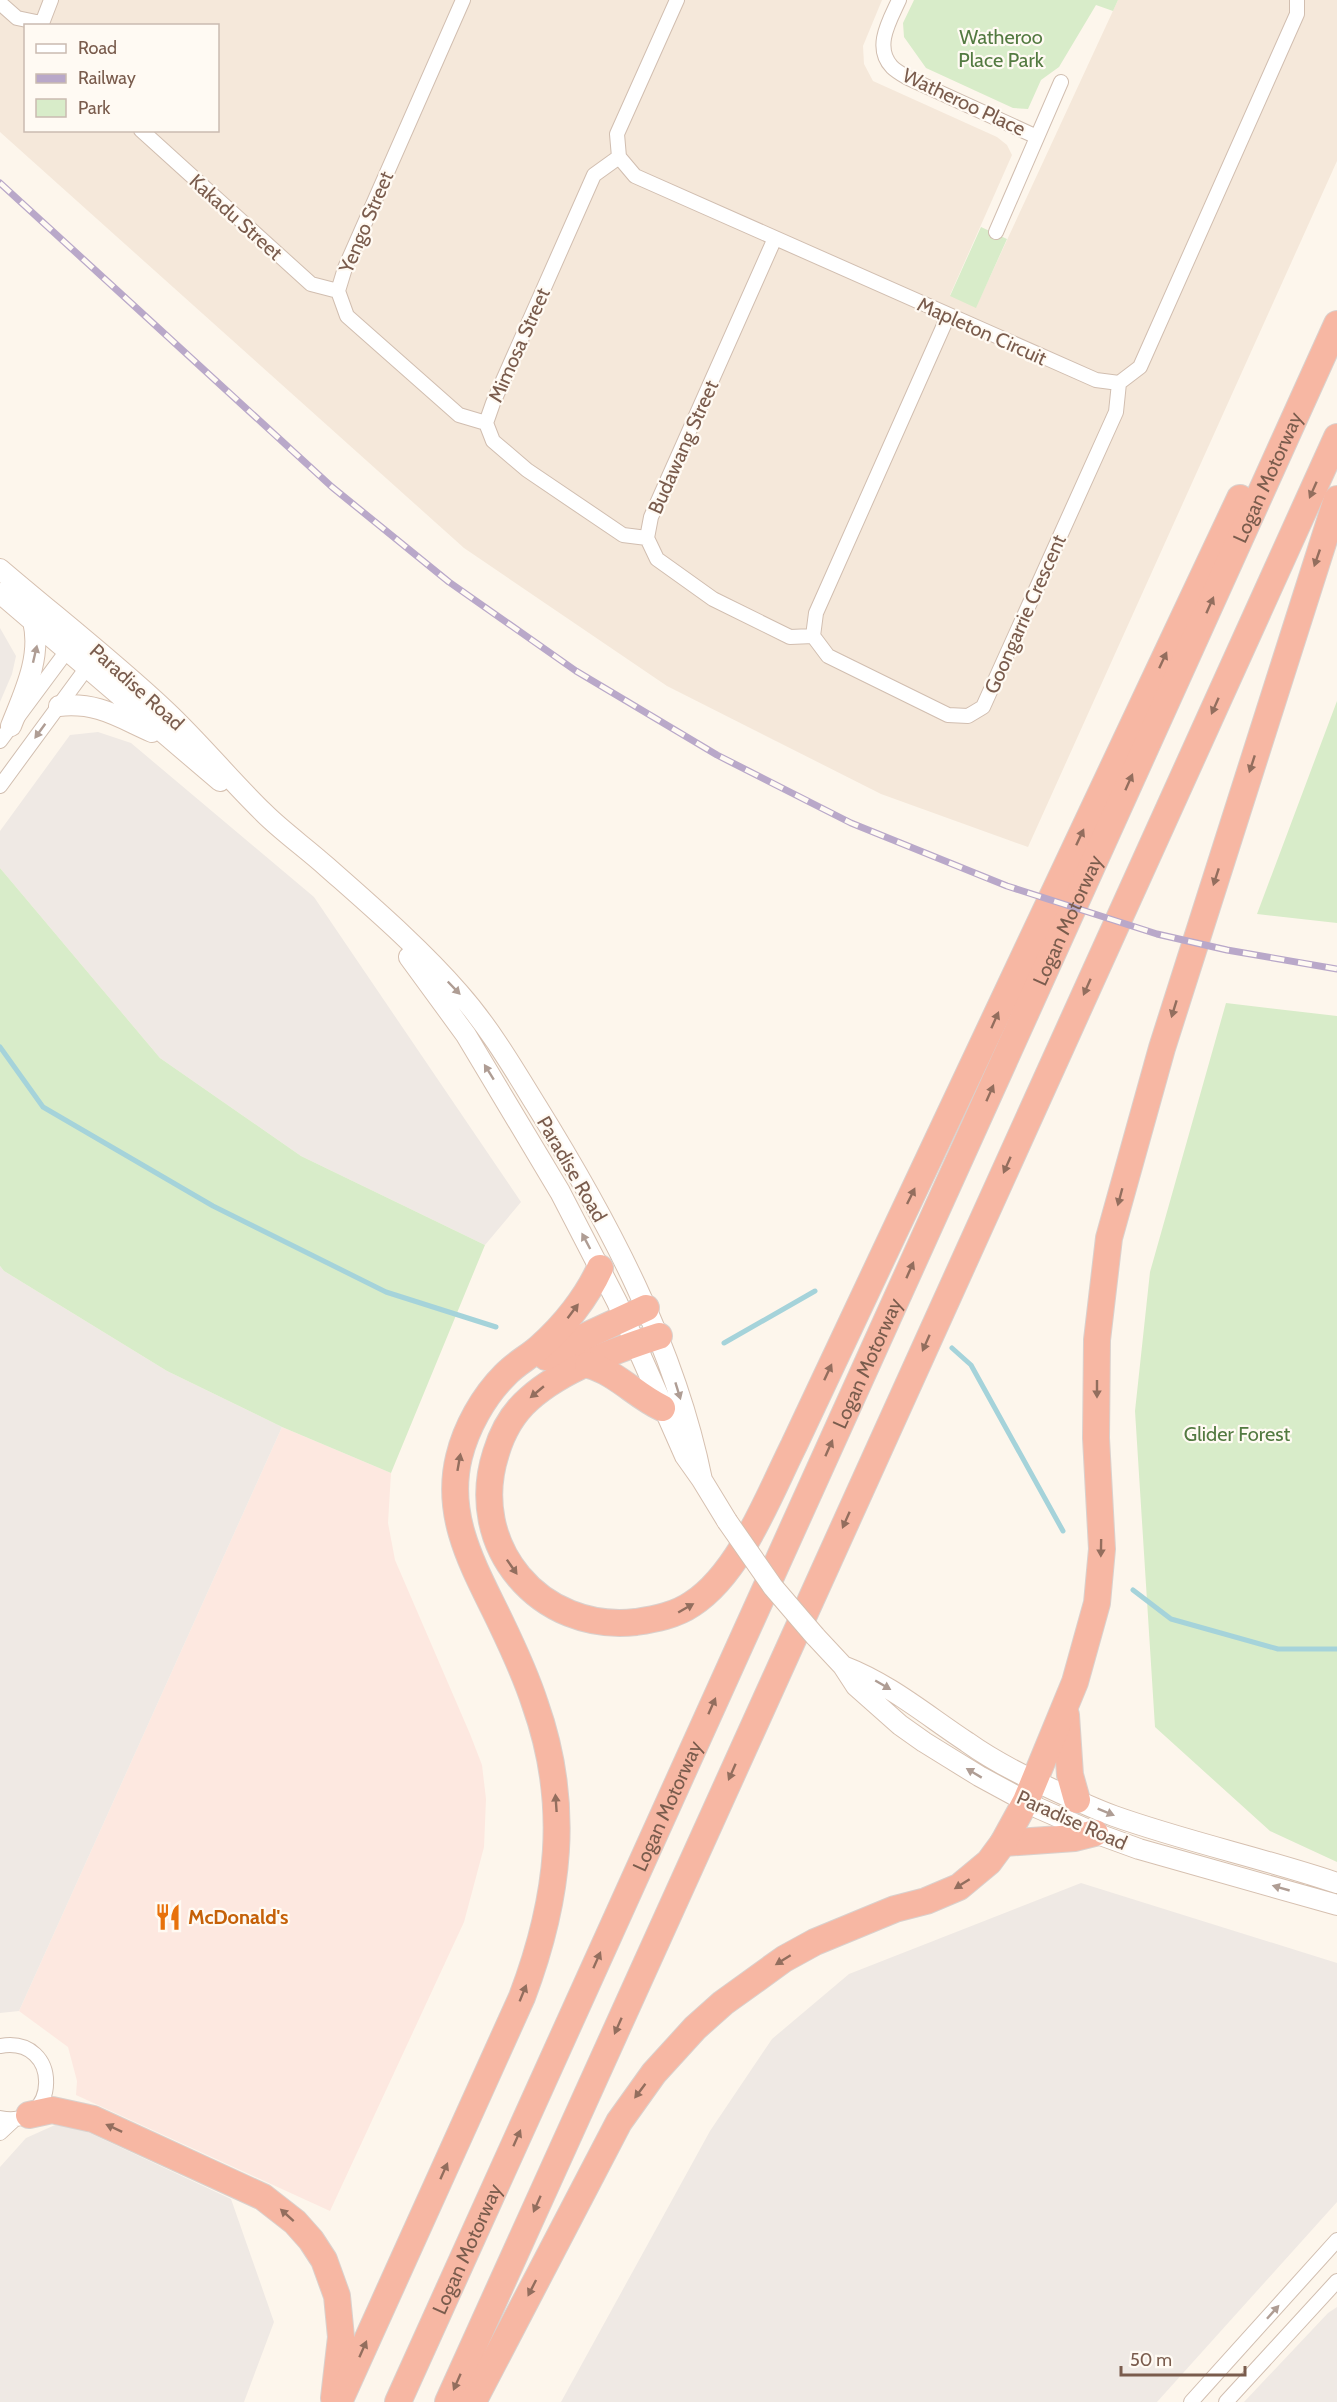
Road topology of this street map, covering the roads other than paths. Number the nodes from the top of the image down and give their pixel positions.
1 (51, 0) edge
2 (464, 0) edge
3 (677, 0) edge
4 (899, 0) edge
5 (1298, 0) edge
6 (0, 3) edge
7 (41, 24) edge
8 (1061, 82) dead end
9 (143, 132) edge
10 (1037, 137) junction
11 (619, 157) junction
12 (996, 232) dead end
13 (775, 238) junction
14 (338, 291) junction
15 (948, 316) junction
16 (1337, 324) edge
17 (1314, 375) junction
18 (1119, 383) junction
19 (486, 423) junction
20 (1337, 437) edge
21 (1337, 499) edge
22 (647, 538) junction
23 (0, 569) edge
24 (0, 593) edge
25 (33, 621) junction
26 (813, 636) junction
27 (73, 643) junction
28 (93, 660) junction
29 (59, 706) junction
30 (5, 733) edge
31 (174, 742) junction
32 (0, 786) edge
33 (265, 815) junction
34 (366, 903) junction
35 (600, 1268) junction
36 (635, 1313) junction
37 (647, 1340) junction
38 (538, 1348) junction
39 (588, 1365) junction
40 (663, 1408) junction
41 (702, 1480) junction
42 (1065, 1709) junction
43 (1029, 1791) junction
44 (1077, 1800) junction
45 (1095, 1833) junction
46 (1003, 1843) junction
47 (1337, 1883) edge
48 (1337, 1905) edge
49 (0, 2046) edge
50 (14, 2118) edge
51 (0, 2133) edge
52 (1337, 2241) edge
53 (1337, 2281) edge
54 (333, 2402) edge
55 (339, 2402) edge
56 (398, 2402) edge
57 (448, 2402) edge
58 (473, 2402) edge
59 (1191, 2402) edge
60 (1226, 2402) edge

1 - 7 street
2 - 14 street, Yengo Street
3 - 11 street
4 - 10 street, Watheroo Place
5 - 18 street
6 - 7 street
8 - 10 street, Watheroo Place
9 - 14 street, Kakadu Street
10 - 12 street, Watheroo Place
11 - 13 street, Mapleton Circuit
11 - 19 street, Mimosa Street
13 - 15 street, Mapleton Circuit
13 - 22 street, Budawang Street
14 - 19 street, Yengo Street
15 - 18 street, Mapleton Circuit
15 - 26 street
16 - 17 highway, Logan Motorway
39 -> 17 highway
56 -> 17 highway, Logan Motorway
18 - 26 street, Goongarrie Crescent
19 - 22 street, Mimosa Street
20 -> 57 highway
21 -> 42 highway
22 - 26 street, Budawang Street
23 - 27 street, Paradise Road
24 - 25 street, Paradise Road
25 - 27 street, Paradise Road
30 -> 25 street
27 - 28 street, Paradise Road
27 - 30 street
28 - 29 street
28 - 31 street, Paradise Road
28 - 33 street, Paradise Road
29 - 31 street
29 -> 32 street
31 - 33 street, Paradise Road
33 - 34 street, Paradise Road
35 -> 34 street, Paradise Road
34 -> 36 street, Paradise Road
35 - 36 street, Paradise Road
38 -> 35 highway
36 - 37 street, Paradise Road
36 - 38 highway
37 - 39 highway
37 - 40 street, Paradise Road
37 -> 41 street, Paradise Road
55 -> 38 highway
39 - 40 highway
40 - 41 street, Paradise Road
41 - 43 street, Paradise Road, bridge
42 - 43 highway
42 - 44 highway
43 - 44 street, Paradise Road
43 - 45 street, Paradise Road
43 - 46 highway
44 -> 47 street, Paradise Road
45 - 46 highway
48 -> 45 street, Paradise Road
46 -> 58 highway
49 - 50 street
50 - 51 street
54 -> 50 highway
59 -> 52 street
53 - 60 street

